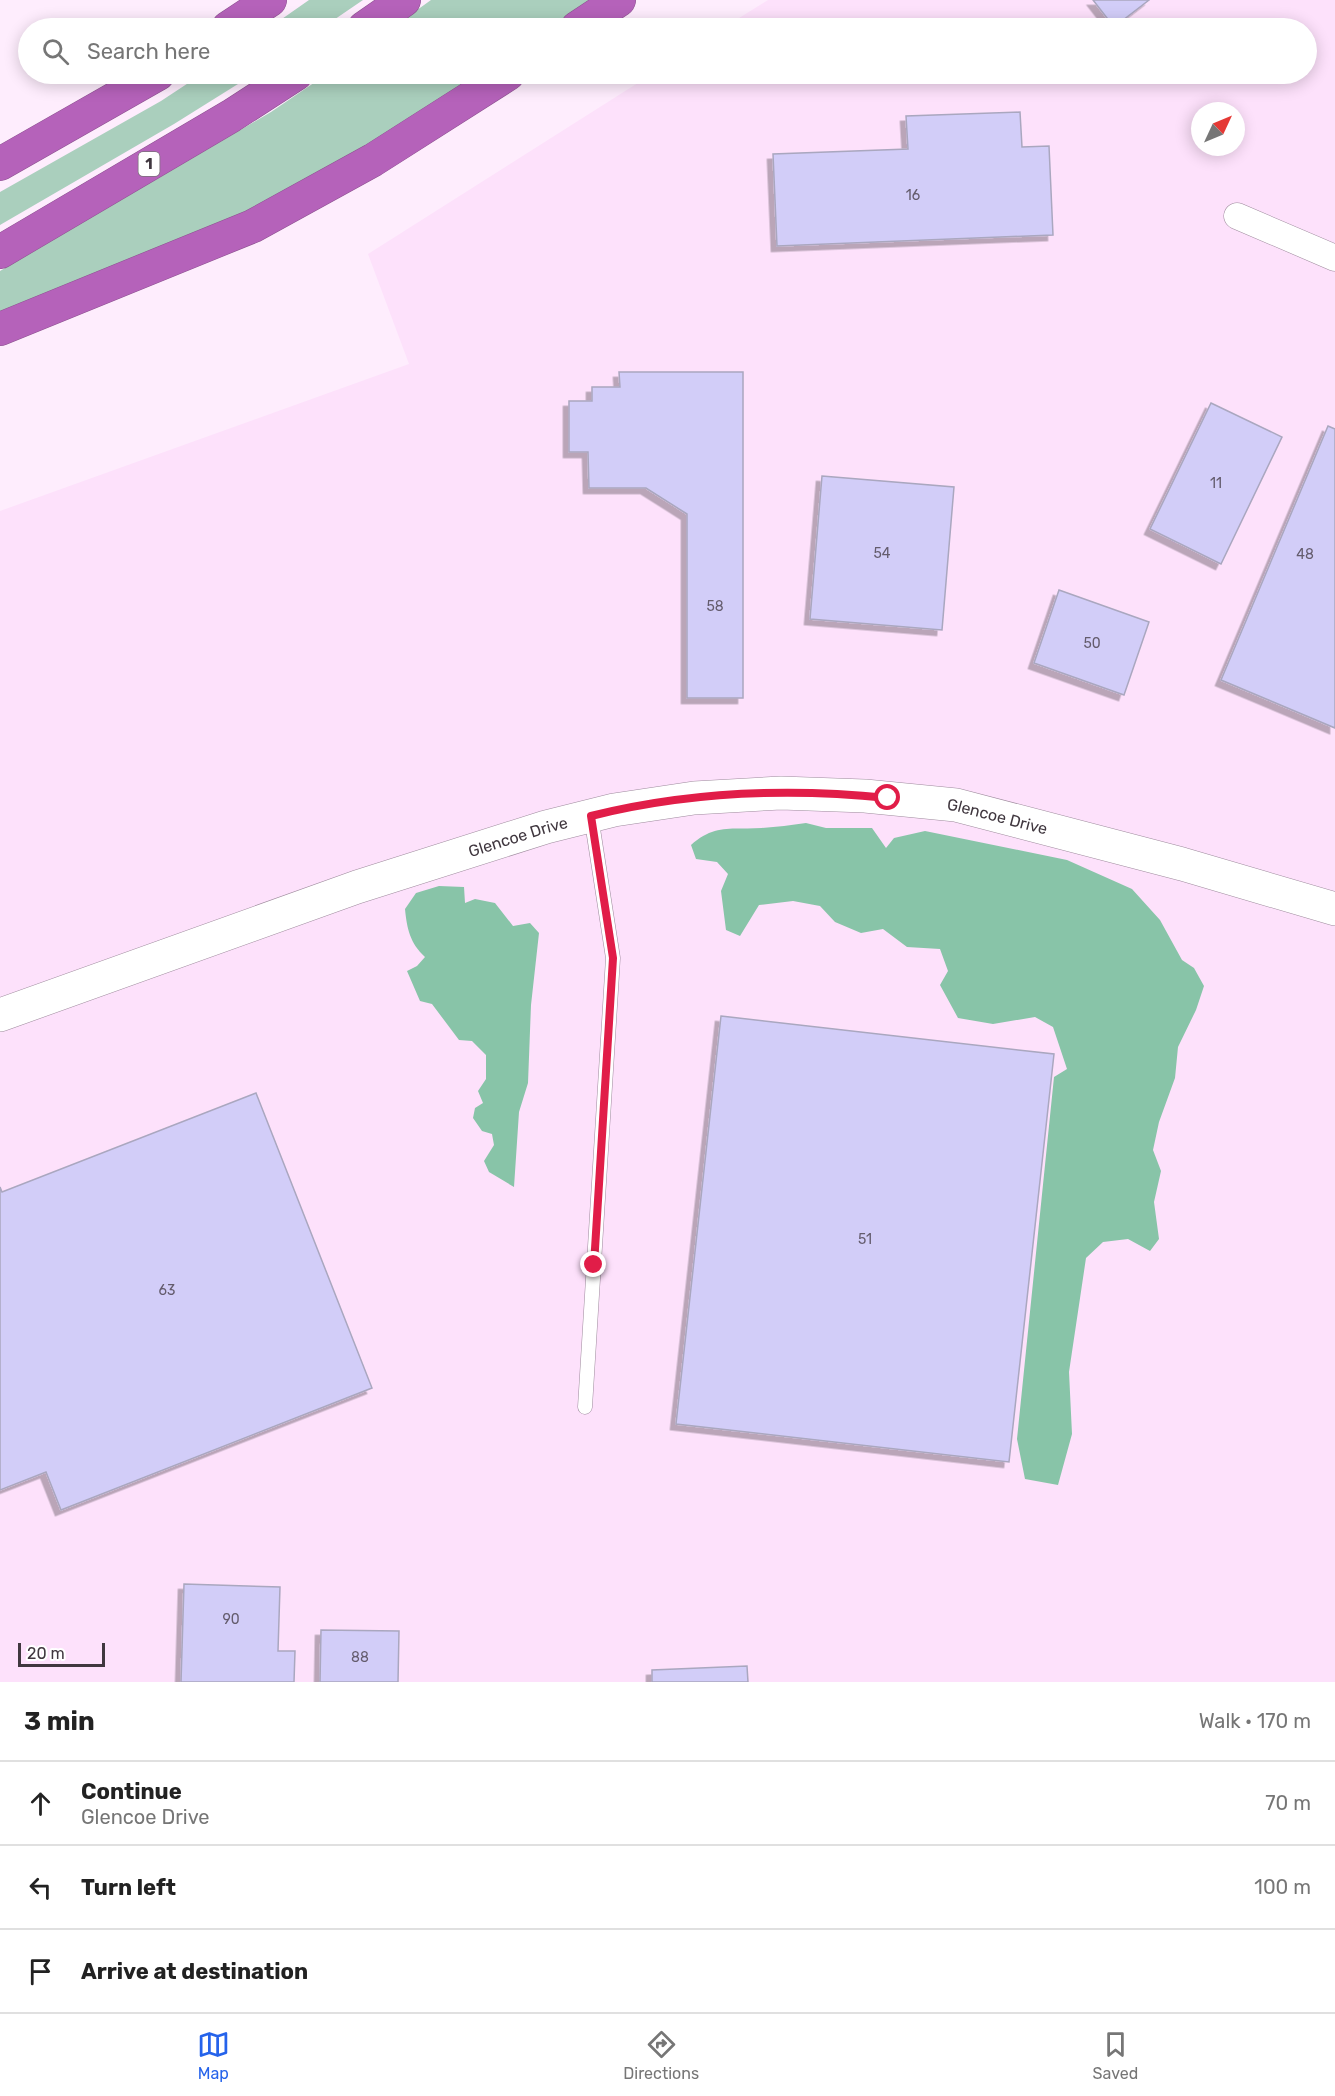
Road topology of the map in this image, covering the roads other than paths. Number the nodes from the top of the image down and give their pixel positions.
1 (270, 0) edge
2 (404, 0) edge
3 (619, 0) edge
4 (243, 18) edge
5 (378, 18) edge
6 (592, 18) edge
7 (140, 84) edge
8 (281, 84) edge
9 (492, 84) edge
10 (0, 164) edge
11 (1237, 216) dead end
12 (0, 252) edge
13 (1335, 258) edge
14 (0, 329) edge
15 (591, 816) junction
16 (1335, 909) edge
17 (0, 1016) edge
18 (585, 1407) dead end

1 - 4 highway
2 - 5 highway
3 - 6 highway
7 - 10 highway
8 - 12 highway, 1
9 - 14 highway
11 - 13 street
15 - 16 street, Glencoe Drive
15 - 17 street, Glencoe Drive
15 - 18 lane

